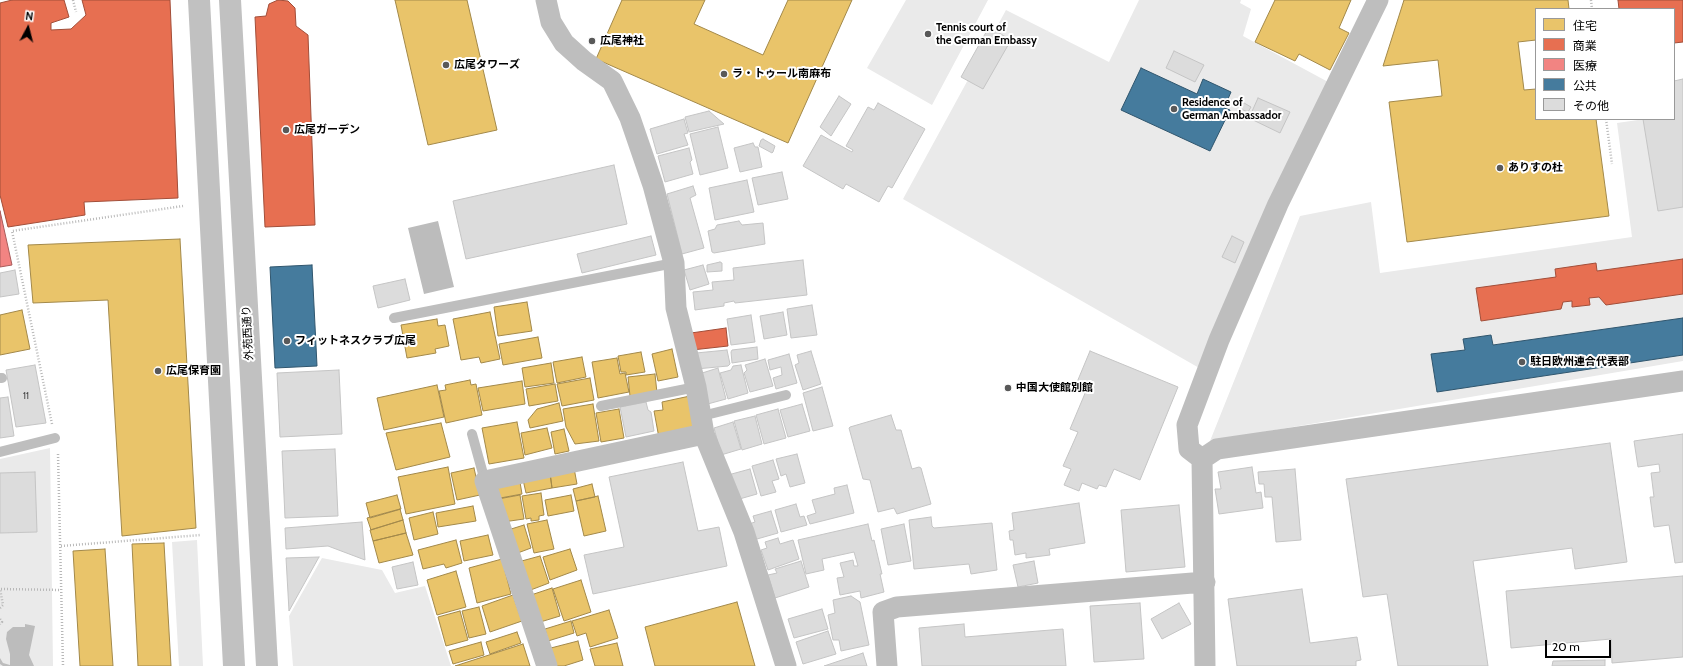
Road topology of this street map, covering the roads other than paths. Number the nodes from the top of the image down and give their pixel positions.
1 (199, 0) edge
2 (230, 0) edge
3 (546, 0) edge
4 (1378, 0) edge
5 (674, 263) junction
6 (394, 318) dead end
7 (1683, 381) edge
8 (696, 386) junction
9 (786, 395) dead end
10 (601, 406) dead end
11 (703, 425) junction
12 (472, 434) dead end
13 (55, 438) road end
14 (0, 452) edge
15 (1202, 459) junction
16 (485, 481) junction
17 (1205, 582) junction
18 (234, 666) edge
19 (267, 666) edge
20 (547, 666) edge
21 (786, 666) edge
22 (887, 666) edge
23 (1205, 666) edge

1 - 18 main road
2 - 19 main road, 外苑西通り
3 - 5 street
4 - 15 street
5 - 6 lane
5 - 8 street
7 - 15 street
8 - 10 lane
8 - 11 street
9 - 11 lane
11 - 16 street
11 - 21 street
12 - 16 lane
13 - 14 lane
15 - 17 street
16 - 20 street
17 - 22 street
17 - 23 street

